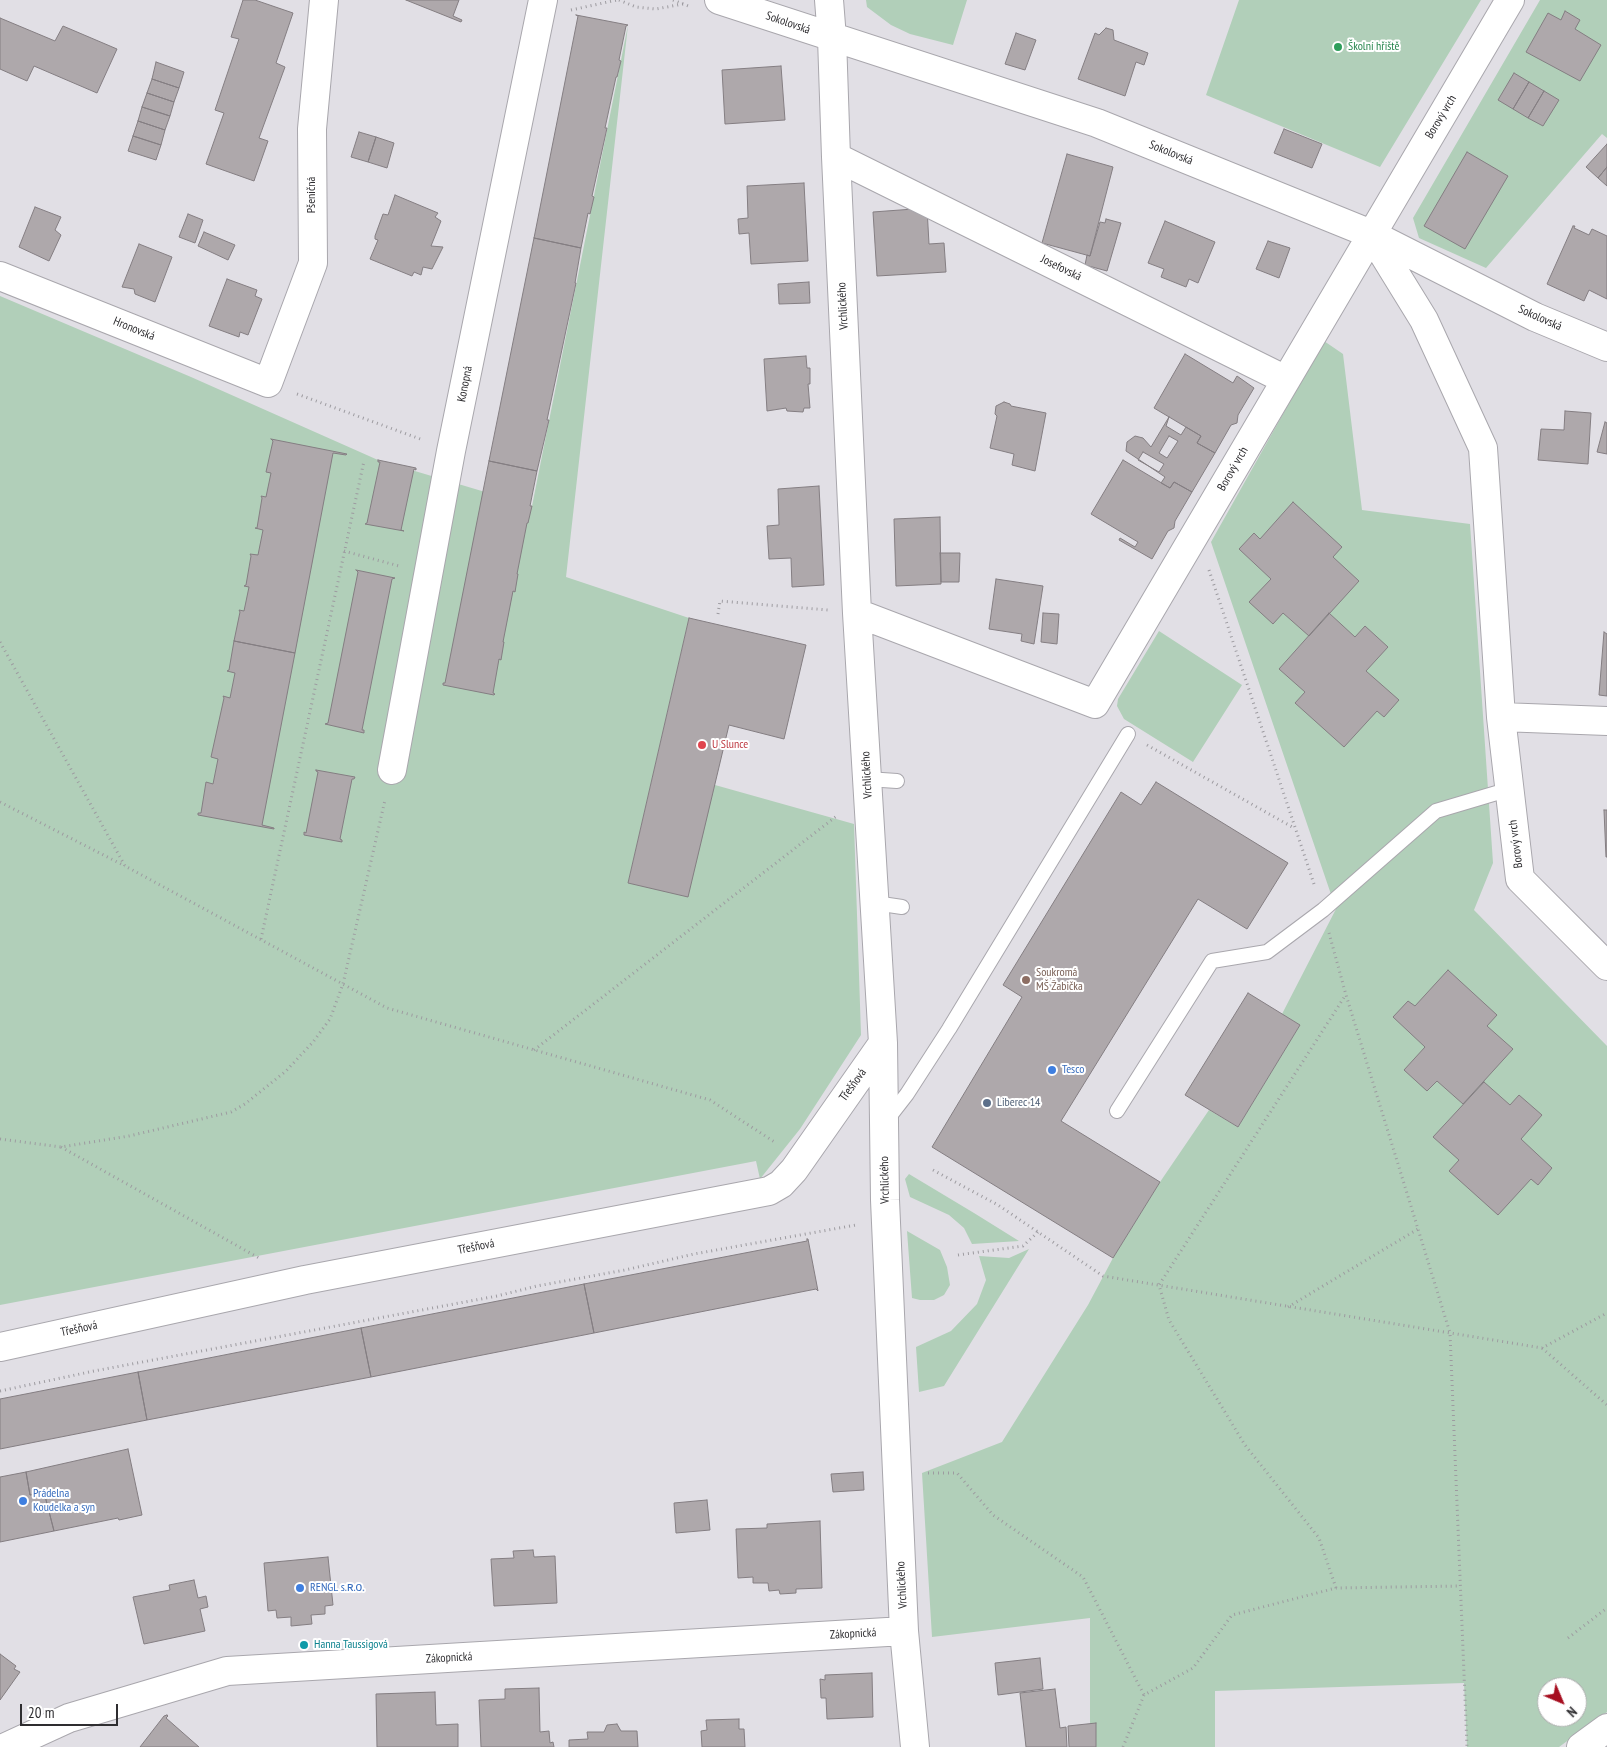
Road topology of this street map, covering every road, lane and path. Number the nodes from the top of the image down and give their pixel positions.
1 (324, 0) edge
2 (618, 0) edge
3 (719, 0) edge
4 (828, 0) edge
5 (1510, 0) edge
6 (683, 4) dead end
7 (552, 6) edge
8 (832, 38) junction
9 (836, 157) junction
10 (1371, 234) junction
11 (0, 276) edge
12 (1607, 347) edge
13 (1286, 380) junction
14 (268, 383) junction
15 (452, 451) junction
16 (364, 461) dead end
17 (1196, 532) junction
18 (344, 551) junction
19 (429, 574) junction
20 (857, 613) junction
21 (718, 614) dead end
22 (0, 642) edge
23 (1500, 717) junction
24 (1607, 721) edge
25 (1128, 734) joint
26 (392, 770) joint
27 (897, 781) dead end
28 (867, 785) junction
29 (1510, 789) junction
30 (0, 802) edge
31 (1295, 828) junction
32 (125, 866) junction
33 (875, 903) junction
34 (902, 908) dead end
35 (1323, 910) junction
36 (261, 940) junction
37 (1607, 966) edge
38 (343, 984) junction
39 (1346, 995) junction
40 (883, 1043) junction
41 (534, 1050) junction
42 (1117, 1111) dead end
43 (884, 1124) junction
44 (0, 1139) edge
45 (61, 1147) junction
46 (801, 1158) junction
47 (933, 1170) dead end
48 (861, 1224) dead end
49 (1418, 1229) junction
50 (1038, 1232) junction
51 (958, 1255) dead end
52 (264, 1260) dead end
53 (1160, 1285) junction
54 (1287, 1307) junction
55 (1607, 1313) edge
56 (1450, 1333) junction
57 (0, 1347) edge
58 (1542, 1348) junction
59 (0, 1391) edge
60 (1607, 1405) edge
61 (924, 1473) dead end
62 (1460, 1586) junction
63 (1336, 1588) junction
64 (1607, 1608) edge
65 (904, 1632) junction
66 (1568, 1638) dead end
67 (1144, 1695) junction
68 (1607, 1728) edge
69 (6, 1747) edge
70 (915, 1747) edge
71 (1124, 1747) edge
72 (1467, 1747) edge
73 (1581, 1747) edge

1 - 14 street, Pšeničná
2 - 6 path
2 - 7 path
3 - 8 street, Sokolovská
4 - 8 street, Vrchlického
5 - 10 street, Borový vrch
7 - 15 street, Konopná
8 - 9 street, Vrchlického
8 - 10 street, Sokolovská
9 - 13 street, Josefovská
9 - 20 street, Vrchlického
10 - 12 street, Sokolovská
10 - 13 street, Borový vrch
10 - 23 street, Borový vrch
11 - 14 street, Hronovská
13 - 17 street, Borový vrch
14 - 15 path
15 - 19 street, Konopná
16 - 18 path
17 - 20 street, Borový vrch
17 - 31 path
18 - 19 path
18 - 36 path
19 - 26 street, Konopná
20 - 21 path
20 - 28 street, Vrchlického
22 - 32 path
23 - 24 street
23 - 29 street, Borový vrch
25 - 31 path
25 - 43 lane
26 - 38 path
27 - 28 lane
28 - 33 street, Vrchlického
28 - 41 path
29 - 35 lane
29 - 37 street, Borový vrch
30 - 32 path
31 - 35 path
32 - 36 path
33 - 34 lane
33 - 40 street, Vrchlického
35 - 39 path
35 - 42 lane
36 - 38 path
38 - 41 path
38 - 45 path
39 - 49 path
39 - 53 path
40 - 43 street, Vrchlického
40 - 46 street, Třešňová
41 - 46 path
43 - 65 street, Vrchlického
44 - 45 path
45 - 52 path
46 - 57 street, Třešňová
47 - 50 path
48 - 59 path
49 - 54 path
49 - 56 path
50 - 51 path
50 - 53 path
53 - 54 path
53 - 63 path
54 - 56 path
55 - 58 path
56 - 58 path
56 - 62 path
58 - 60 path
61 - 67 path
62 - 63 path
62 - 72 path
63 - 67 path
64 - 66 path
65 - 69 street, Zákopnická
65 - 70 street, Vrchlického
67 - 71 path
68 - 73 street

